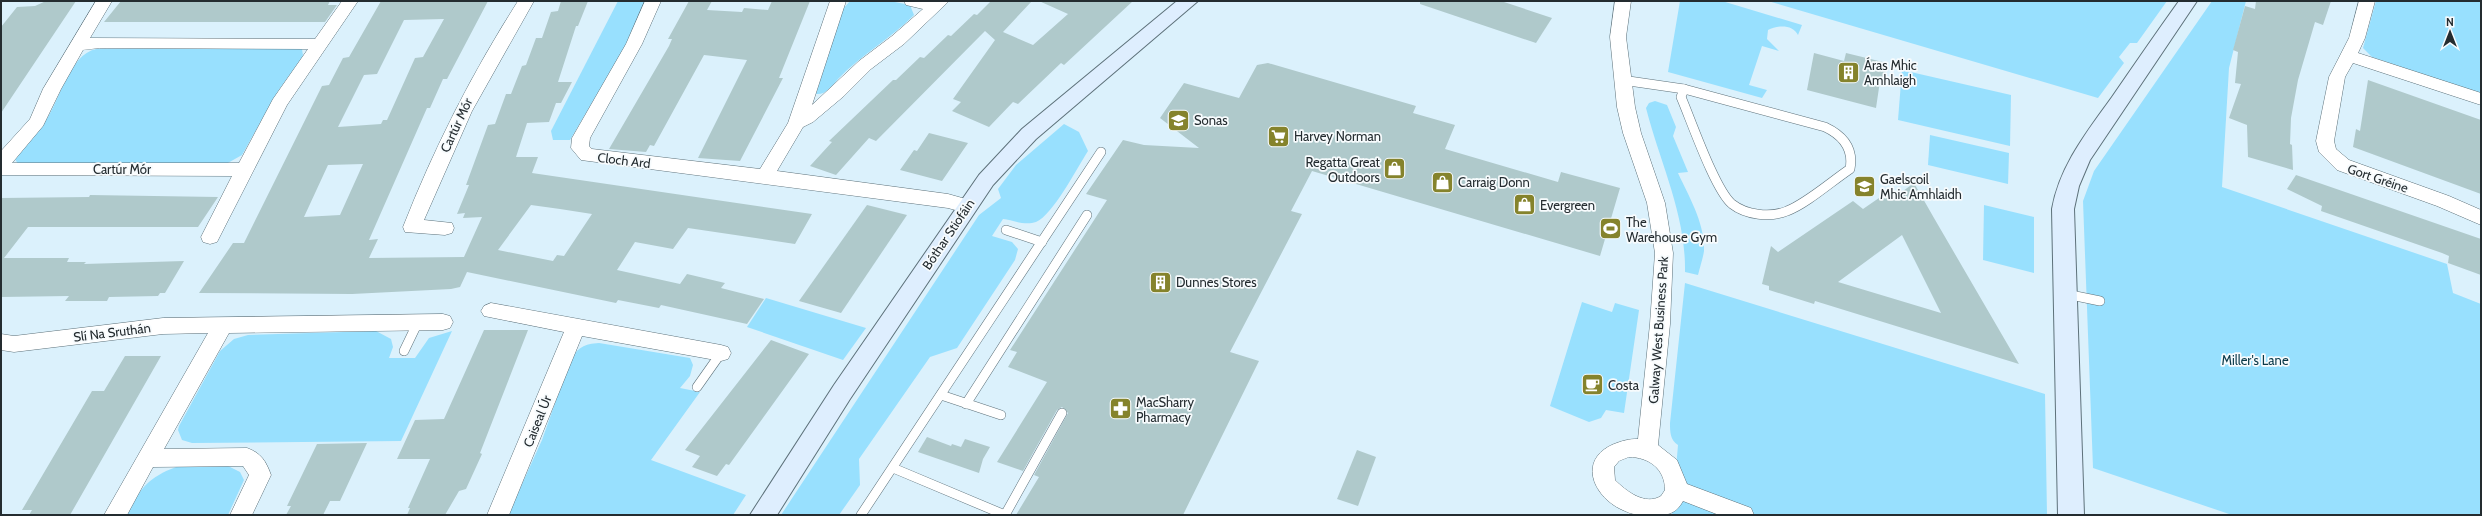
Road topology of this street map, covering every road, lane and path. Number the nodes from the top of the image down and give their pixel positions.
1 (104, 1) edge
2 (350, 1) edge
3 (526, 1) edge
4 (653, 1) edge
5 (838, 1) edge
6 (912, 1) edge
7 (1189, 1) edge
8 (1624, 1) edge
9 (2188, 1) edge
10 (2367, 1) edge
11 (938, 3) edge
12 (318, 44) junction
13 (79, 45) junction
14 (2349, 56) junction
15 (1622, 80) junction
16 (1684, 89) junction
17 (2481, 100) edge
18 (797, 123) junction
19 (1101, 152) dead end
20 (1, 163) edge
21 (1, 169) edge
22 (243, 170) junction
23 (764, 176) junction
24 (966, 206) junction
25 (1087, 215) dead end
26 (2481, 218) edge
27 (444, 228) dead end
28 (1006, 230) dead end
29 (210, 237) dead end
30 (1042, 242) junction
31 (2066, 294) junction
32 (2100, 301) dead end
33 (491, 311) dead end
34 (418, 322) junction
35 (443, 322) dead end
36 (223, 325) junction
37 (576, 327) junction
38 (1, 342) edge
39 (404, 351) dead end
40 (721, 353) joint
41 (697, 386) dead end
42 (941, 395) junction
43 (966, 404) junction
44 (1062, 413) dead end
45 (1001, 415) dead end
46 (1648, 450) junction
47 (148, 458) junction
48 (892, 468) junction
49 (1676, 490) junction
50 (1640, 513) edge
51 (115, 515) edge
52 (241, 515) edge
53 (498, 515) edge
54 (763, 515) edge
55 (861, 515) edge
56 (1005, 515) edge
57 (1743, 515) edge
58 (2072, 515) edge

1 - 13 street
2 - 12 street
3 - 27 street, Cartúr Mór
4 - 23 street, Cloch Ard
5 - 18 street
6 - 11 street
7 - 24 street, Bóthar Stiofáin
8 - 15 street, Galway West Business Park
9 - 31 street
10 - 14 street, Gort Gréine
11 - 18 street
12 - 13 street
12 - 22 street
13 - 20 street
14 - 17 street
14 - 26 street, Gort Gréine
15 - 16 lane
15 - 46 street, Galway West Business Park
16 - 16 lane
18 - 23 street
19 - 30 lane
21 - 22 street, Cartúr Mór
22 - 29 street
23 - 24 street, Cloch Ard
24 - 54 street, Bóthar Stiofáin
25 - 43 lane
28 - 30 lane
30 - 42 lane
31 - 32 lane
31 - 58 street
33 - 37 street
34 - 35 street, Slí Na Sruthán
34 - 36 street, Slí Na Sruthán
34 - 39 lane
36 - 38 street, Slí Na Sruthán
36 - 47 street
37 - 40 street
37 - 53 street, Caiseal Úr
40 - 41 lane
42 - 43 lane
42 - 48 lane
43 - 45 lane
44 - 56 lane
46 - 49 street
46 - 50 street
47 - 51 street
47 - 52 street
48 - 55 lane
48 - 56 lane
49 - 50 street
49 - 57 street

